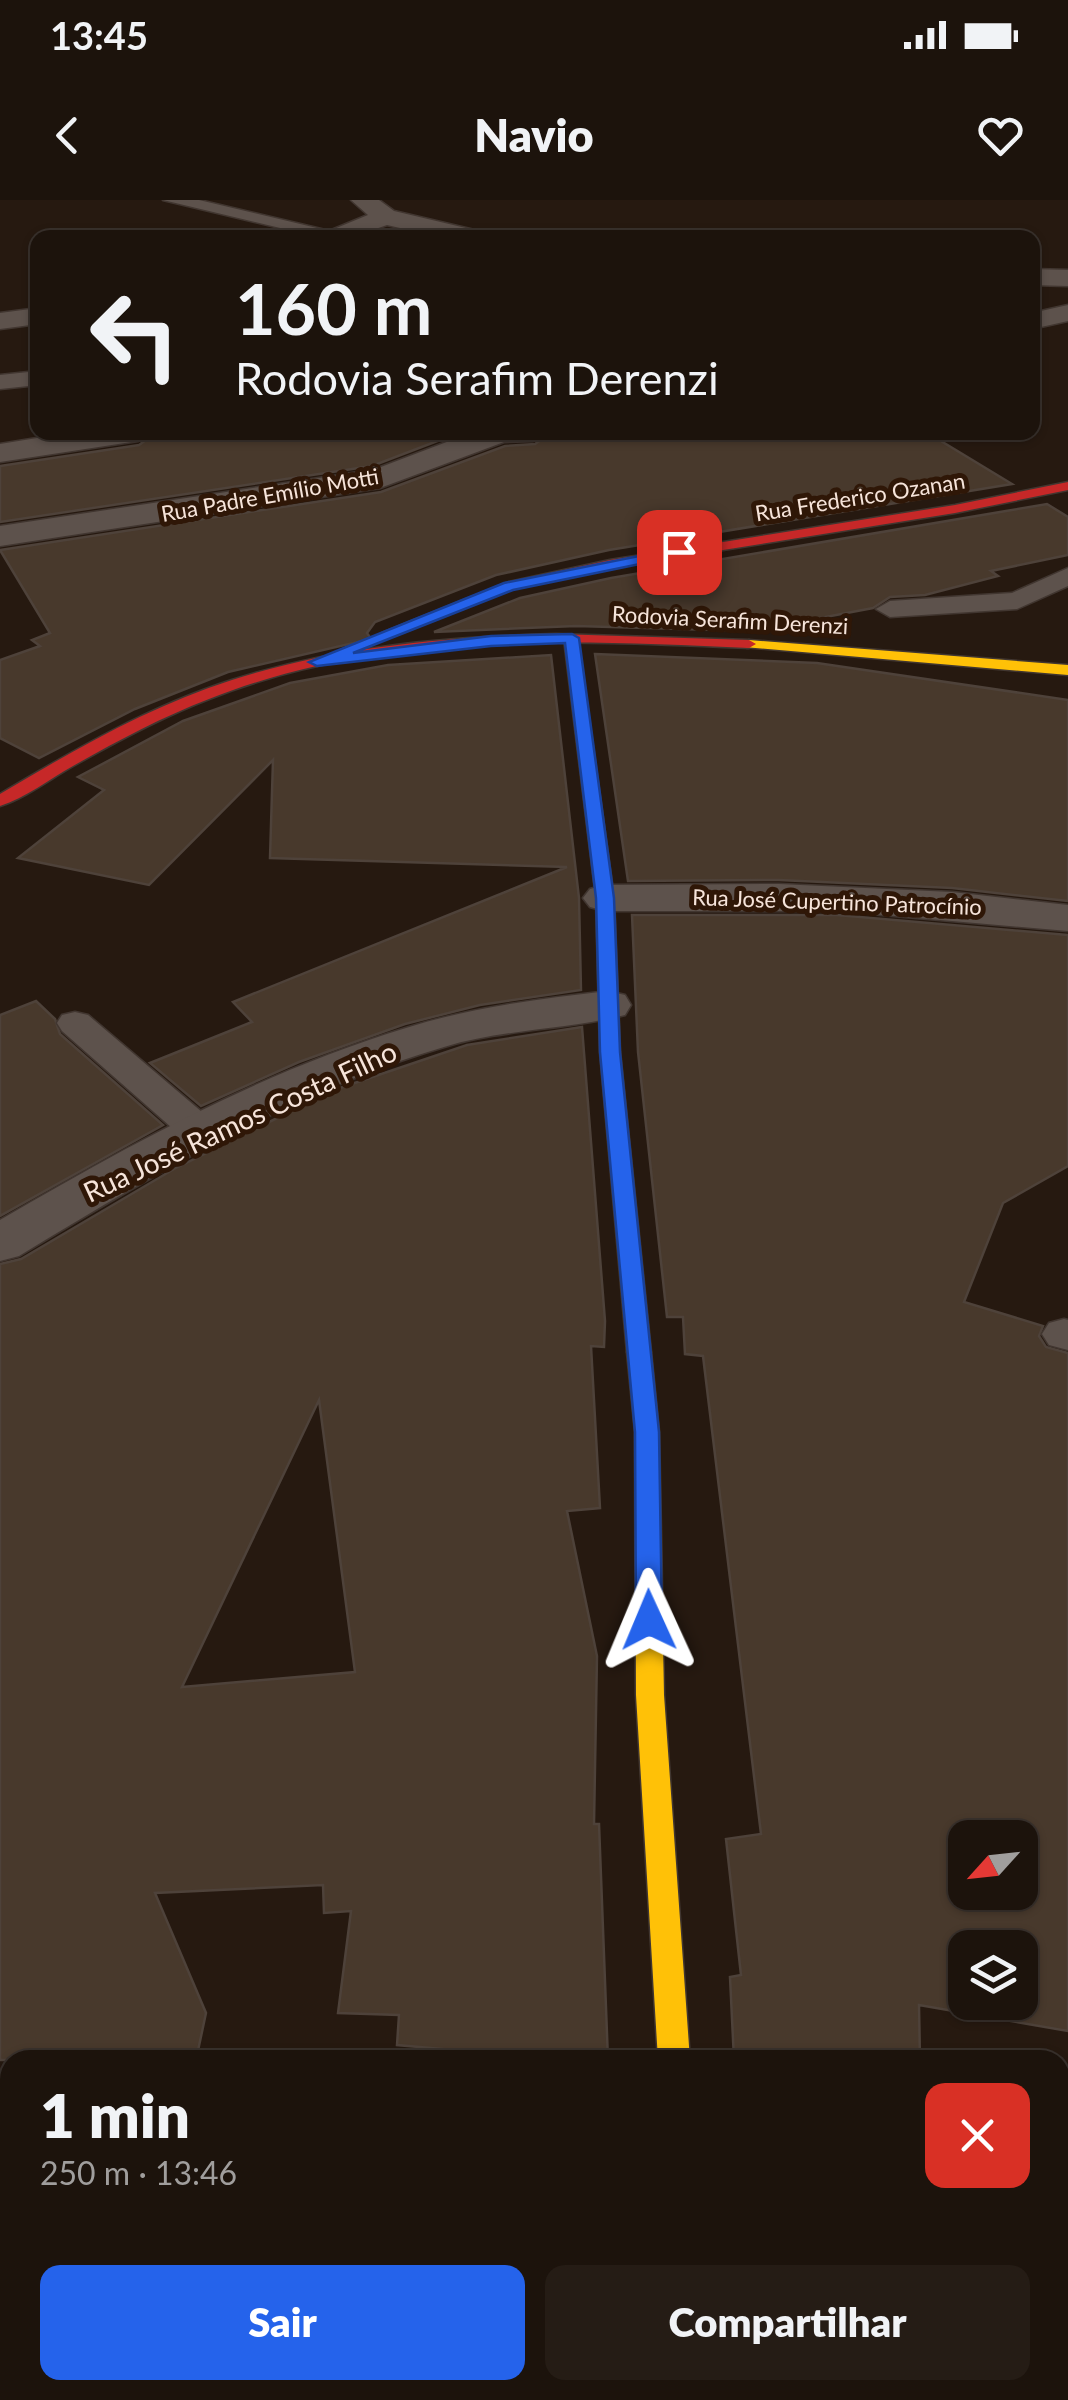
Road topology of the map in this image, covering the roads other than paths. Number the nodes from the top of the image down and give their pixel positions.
1 (172, 200) edge
2 (364, 200) edge
3 (386, 218) junction
4 (304, 230) edge
5 (344, 230) edge
6 (441, 230) edge
7 (1040, 276) edge
8 (1068, 278) edge
9 (1068, 313) edge
10 (30, 317) edge
11 (1040, 319) edge
12 (0, 321) edge
13 (30, 379) edge
14 (0, 382) edge
15 (85, 440) edge
16 (481, 440) edge
17 (0, 453) edge
18 (1068, 486) edge
19 (0, 536) edge
20 (1068, 576) edge
21 (890, 609) dead end
22 (572, 638) junction
23 (317, 662) junction
24 (1068, 670) edge
25 (0, 801) edge
26 (605, 898) junction
27 (1068, 918) edge
28 (608, 1006) junction
29 (75, 1024) dead end
30 (202, 1133) junction
31 (0, 1243) edge
32 (673, 2050) edge

1 - 4 lane
2 - 3 street
3 - 5 street
3 - 6 street
7 - 8 street
9 - 11 street
10 - 12 street
13 - 14 lane
15 - 17 street
16 - 19 street, Rua Padre Emílio Motti
18 - 23 street, Rua Frederico Ozanan
20 - 21 lane
22 - 23 street, Rodovia Serafim Derenzi
22 - 24 street, Rodovia Serafim Derenzi
22 - 26 street
23 - 25 street, Rodovia Serafim Derenzi
26 - 27 street, Rua José Cupertino Patrocínio
26 - 28 street
28 - 30 street, Rua José Ramos Costa Filho
28 - 32 street
29 - 30 lane
30 - 31 street, Rua José Ramos Costa Filho

